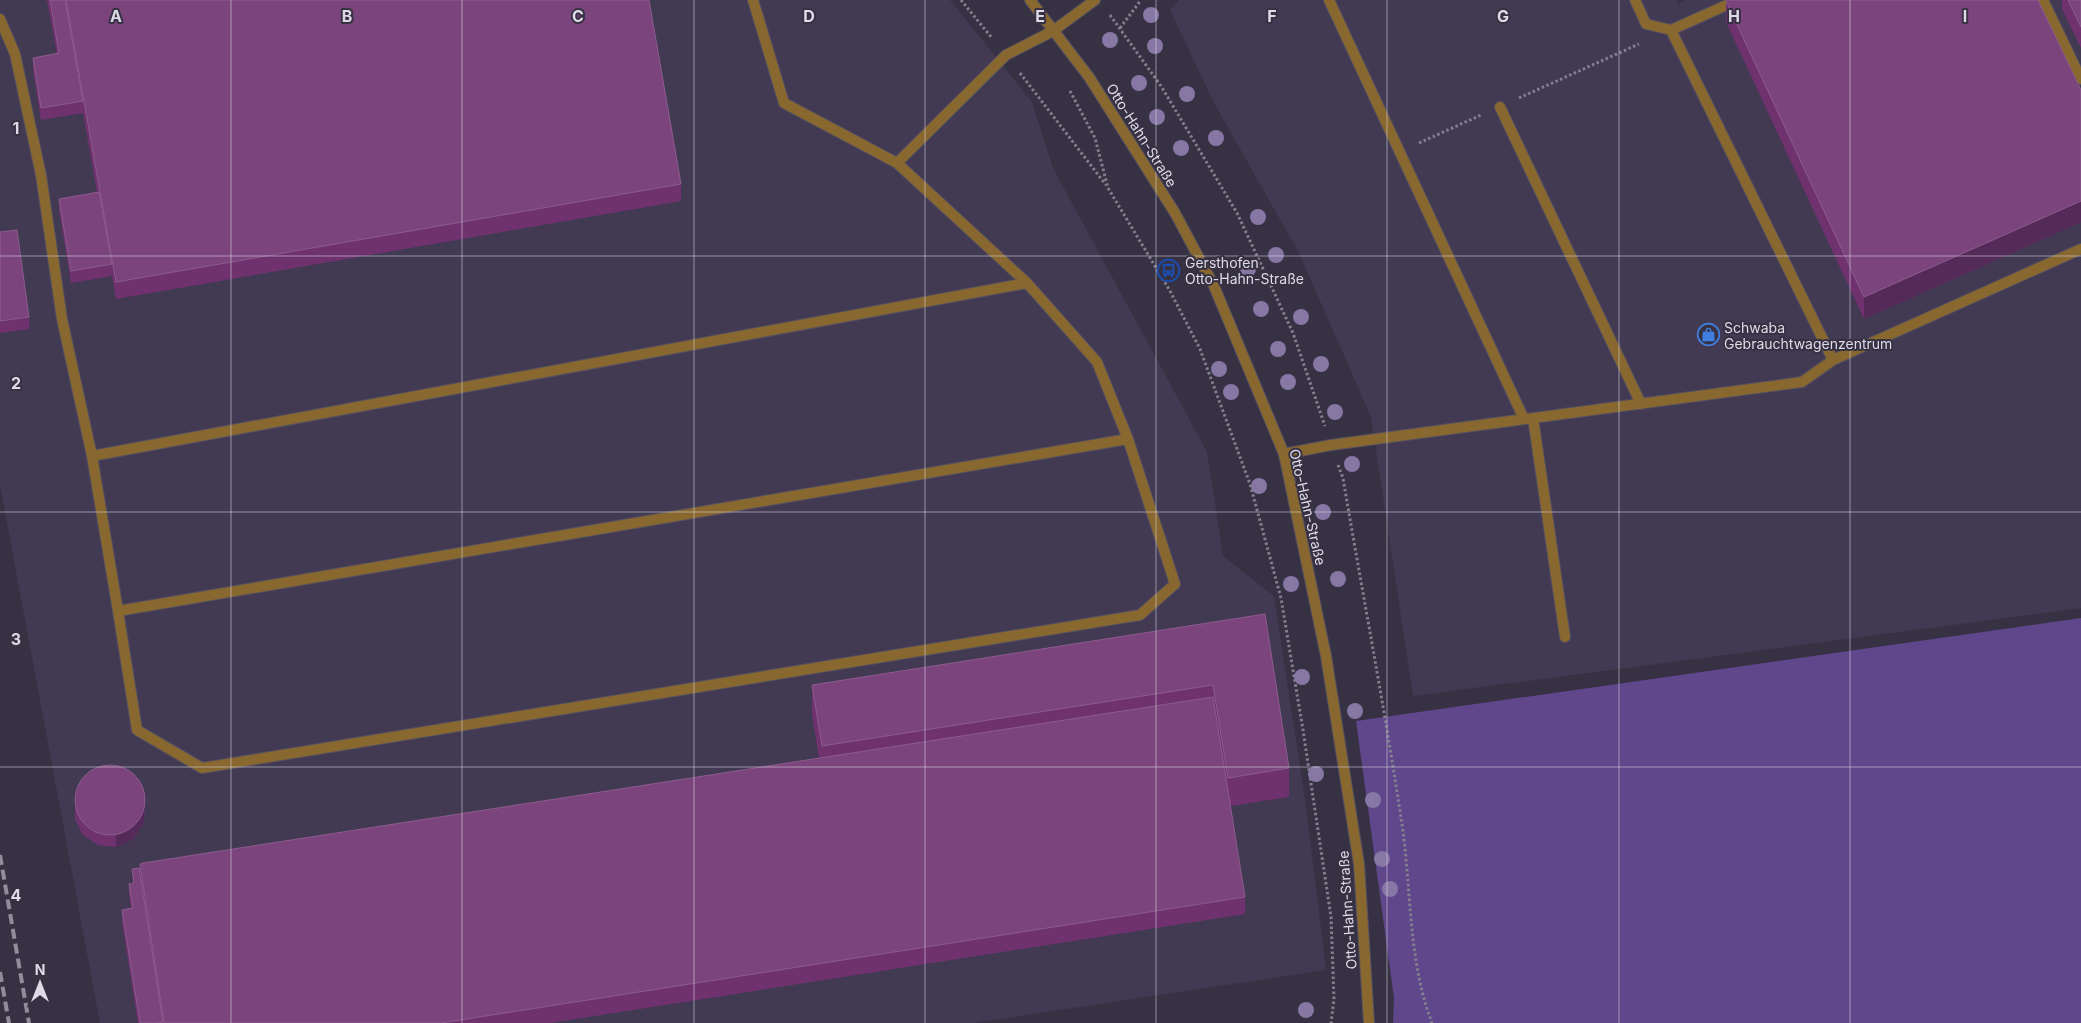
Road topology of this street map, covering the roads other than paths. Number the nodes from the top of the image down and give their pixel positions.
1 (753, 0) edge
2 (1030, 0) edge
3 (1095, 0) edge
4 (1635, 0) edge
5 (1738, 0) edge
6 (2043, 0) edge
7 (1331, 1) edge
8 (0, 19) edge
9 (1671, 30) junction
10 (1053, 31) junction
11 (2081, 79) edge
12 (1500, 106) road end
13 (897, 163) junction
14 (2081, 250) edge
15 (1027, 283) junction
16 (1833, 360) junction
17 (1641, 404) junction
18 (1528, 419) junction
19 (1128, 439) junction
20 (1284, 454) junction
21 (92, 456) junction
22 (118, 611) junction
23 (1565, 637) dead end
24 (1369, 1023) edge

1 - 13 street
2 - 10 street, Otto-Hahn-Straße
3 - 10 street
4 - 9 street
5 - 9 street
6 - 11 street
7 - 18 street
8 - 21 street
9 - 16 street
10 - 13 street
10 - 20 street, Otto-Hahn-Straße
12 - 17 street
13 - 15 street
14 - 16 street
15 - 19 street
15 - 21 street
16 - 17 street
17 - 18 street
18 - 20 street
18 - 23 street
19 - 22 street
19 - 22 street
20 - 24 street, Otto-Hahn-Straße
21 - 22 street

